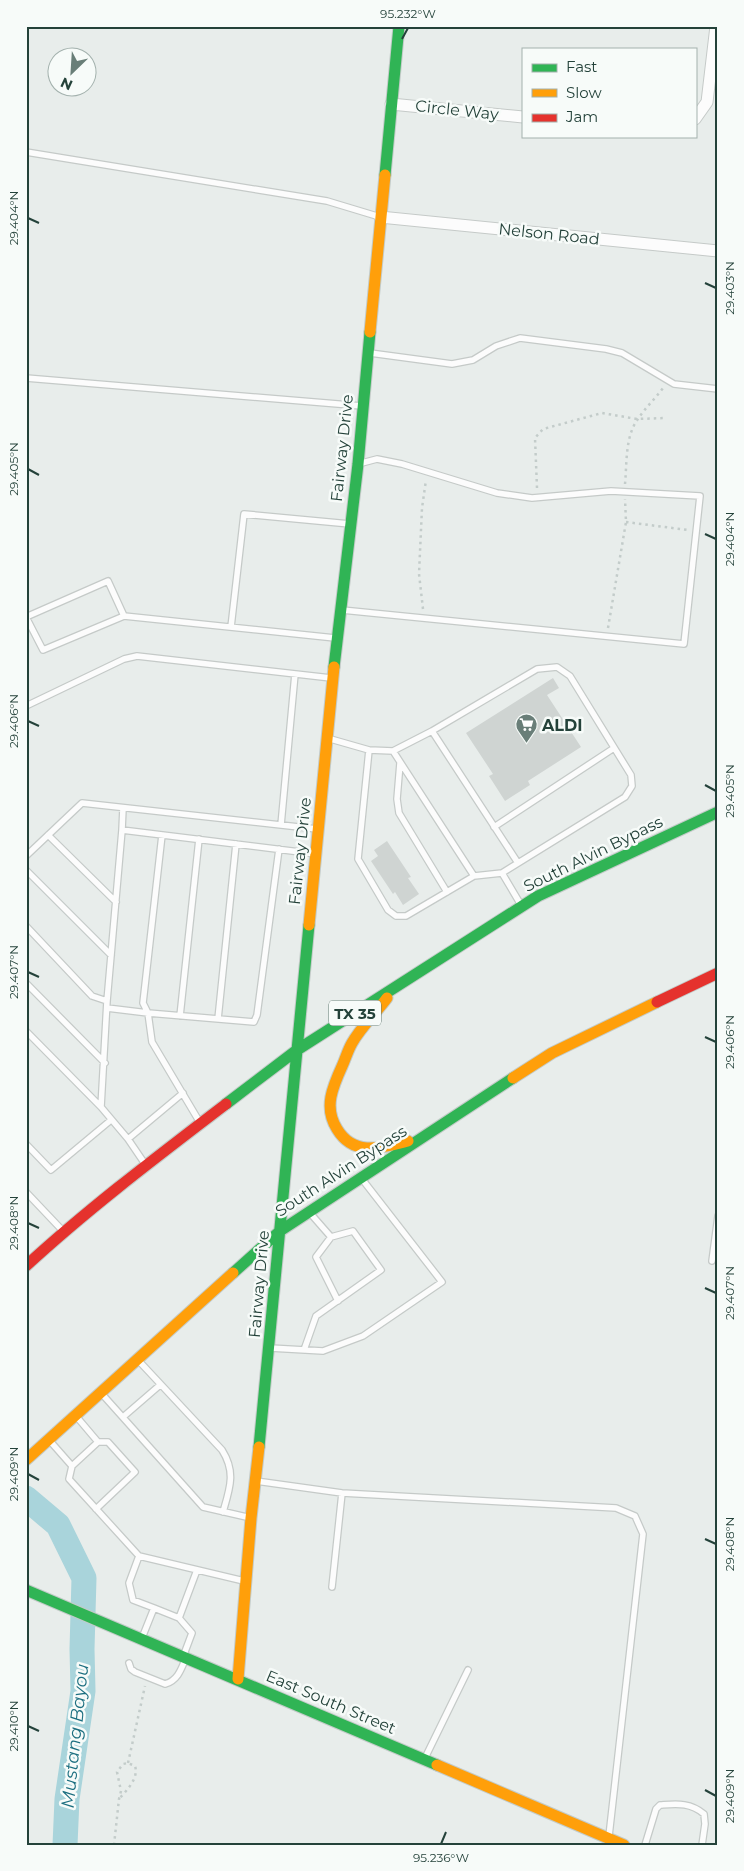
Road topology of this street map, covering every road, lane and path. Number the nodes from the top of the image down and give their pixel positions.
1 (399, 26) edge
2 (716, 26) edge
3 (392, 104) junction
4 (522, 117) edge
5 (696, 118) edge
6 (26, 152) edge
7 (380, 217) junction
8 (718, 251) edge
9 (367, 352) junction
10 (26, 378) edge
11 (669, 381) junction
12 (718, 389) edge
13 (362, 406) junction
14 (666, 418) dead end
15 (637, 420) junction
16 (358, 464) junction
17 (427, 472) junction
18 (625, 492) junction
19 (537, 498) junction
20 (626, 522) junction
21 (350, 524) junction
22 (696, 531) junction
23 (340, 610) junction
24 (124, 616) junction
25 (26, 617) edge
26 (424, 618) junction
27 (231, 627) junction
28 (606, 636) junction
29 (337, 638) junction
30 (296, 674) junction
31 (333, 678) junction
32 (26, 706) edge
33 (432, 731) junction
34 (327, 738) junction
35 (614, 748) junction
36 (369, 750) junction
37 (393, 751) junction
38 (400, 761) junction
39 (123, 808) junction
40 (718, 812) edge
41 (282, 825) junction
42 (494, 827) junction
43 (318, 829) junction
44 (122, 830) junction
45 (48, 835) junction
46 (162, 835) junction
47 (199, 839) junction
48 (236, 844) junction
49 (279, 849) junction
50 (316, 854) junction
51 (26, 856) edge
52 (518, 863) junction
53 (26, 870) edge
54 (502, 874) junction
55 (474, 876) junction
56 (447, 892) junction
57 (116, 902) junction
58 (522, 907) junction
59 (26, 926) edge
60 (111, 955) junction
61 (718, 973) edge
62 (26, 982) edge
63 (397, 986) junction
64 (107, 1005) junction
65 (148, 1013) junction
66 (180, 1016) junction
67 (218, 1019) junction
68 (26, 1031) edge
69 (297, 1050) junction
70 (105, 1063) junction
71 (183, 1093) junction
72 (101, 1107) junction
73 (111, 1120) junction
74 (200, 1123) junction
75 (422, 1138) junction
76 (128, 1139) junction
77 (26, 1144) edge
78 (146, 1165) junction
79 (361, 1178) junction
80 (26, 1192) edge
81 (309, 1211) junction
82 (718, 1216) edge
83 (64, 1231) junction
84 (280, 1231) junction
85 (331, 1237) junction
86 (712, 1261) dead end
87 (26, 1266) edge
88 (338, 1301) junction
89 (269, 1348) junction
90 (304, 1350) junction
91 (137, 1360) junction
92 (160, 1384) junction
93 (100, 1393) junction
94 (75, 1415) junction
95 (123, 1417) junction
96 (48, 1440) junction
97 (98, 1442) junction
98 (28, 1459) edge
99 (72, 1466) junction
100 (256, 1481) junction
101 (342, 1493) junction
102 (96, 1509) junction
103 (223, 1512) junction
104 (251, 1518) junction
105 (139, 1556) junction
106 (197, 1570) junction
107 (246, 1582) junction
108 (332, 1586) dead end
109 (27, 1591) edge
110 (154, 1608) junction
111 (180, 1618) junction
112 (142, 1640) junction
113 (184, 1657) junction
114 (129, 1663) dead end
115 (468, 1670) dead end
116 (147, 1677) junction
117 (238, 1680) junction
118 (424, 1760) junction
119 (128, 1763) junction
120 (119, 1799) junction
121 (609, 1838) junction
122 (114, 1845) edge
123 (624, 1845) edge
124 (645, 1845) edge
125 (702, 1845) edge

1 - 3 street, Fairway Drive
2 - 5 street
3 - 4 street, Circle Way
3 - 7 street, Fairway Drive
6 - 7 lane
7 - 8 street, Nelson Road
7 - 9 street, Fairway Drive
9 - 11 lane
9 - 13 street, Fairway Drive
10 - 13 lane
11 - 12 lane
11 - 15 path
13 - 16 street, Fairway Drive
14 - 15 path
15 - 18 path
15 - 19 path
16 - 17 lane
16 - 21 street, Fairway Drive
17 - 19 lane
17 - 26 path
18 - 19 lane
18 - 20 path
18 - 22 lane
20 - 22 path
20 - 28 path
21 - 23 street, Fairway Drive
21 - 27 lane
22 - 28 lane
23 - 26 lane
23 - 29 street, Fairway Drive
24 - 25 lane
24 - 25 lane
24 - 27 lane
26 - 28 lane
27 - 29 lane
29 - 31 street, Fairway Drive
30 - 31 lane
30 - 32 lane
30 - 41 lane
31 - 34 street, Fairway Drive
33 - 35 lane
33 - 37 lane
33 - 42 lane
34 - 36 lane
34 - 43 street, Fairway Drive
35 - 42 lane
35 - 52 lane
36 - 37 lane
36 - 56 lane
37 - 38 lane
38 - 55 lane
38 - 56 lane
39 - 41 lane
39 - 44 lane
39 - 45 lane
40 - 58 street, South Alvin Bypass / TX 35
41 - 43 lane
42 - 52 lane
43 - 50 street, Fairway Drive
44 - 46 lane
44 - 57 lane
45 - 51 lane
45 - 57 lane
46 - 47 lane
46 - 65 lane
47 - 48 lane
47 - 66 lane
48 - 49 lane
48 - 67 lane
49 - 50 lane
49 - 67 lane
50 - 69 street, Fairway Drive
52 - 54 lane
53 - 60 lane
54 - 55 lane
54 - 58 lane
55 - 56 lane
57 - 60 lane
58 - 63 street, South Alvin Bypass / TX 35
59 - 64 lane
60 - 64 lane
61 - 75 street, South Alvin Bypass
62 - 70 lane
63 - 69 street, South Alvin Bypass / TX 35
63 - 75 street
64 - 65 lane
64 - 70 lane
65 - 66 lane
65 - 71 lane
66 - 67 lane
68 - 72 lane
69 - 74 street, South Alvin Bypass / TX 35
69 - 84 street, Fairway Drive
70 - 72 lane
71 - 74 lane
71 - 76 lane
72 - 73 lane
73 - 76 lane
73 - 77 lane
74 - 78 street, South Alvin Bypass / TX 35
75 - 79 street, South Alvin Bypass
76 - 78 lane
78 - 83 street, South Alvin Bypass / TX 35
79 - 81 street, South Alvin Bypass
79 - 90 lane
80 - 83 lane
81 - 84 street, South Alvin Bypass
81 - 85 lane
82 - 86 lane
83 - 87 street, South Alvin Bypass / TX 35
84 - 89 street, Fairway Drive
84 - 91 street, South Alvin Bypass
85 - 88 lane
85 - 88 lane
88 - 90 lane
89 - 90 lane
89 - 100 street, Fairway Drive
91 - 92 lane
91 - 93 street, South Alvin Bypass
92 - 95 lane
92 - 103 lane
93 - 94 street, South Alvin Bypass
93 - 95 lane
94 - 96 street, South Alvin Bypass
94 - 97 lane
95 - 103 lane
96 - 98 street, South Alvin Bypass
96 - 99 lane
97 - 99 lane
97 - 102 lane
99 - 102 lane
100 - 101 lane
100 - 104 street, Fairway Drive
101 - 108 lane
101 - 121 lane
102 - 105 lane
103 - 104 lane
104 - 107 street, Fairway Drive
105 - 106 lane
105 - 110 lane
106 - 107 lane
106 - 111 lane
107 - 117 street, Fairway Drive
109 - 112 street, East South Street
110 - 111 lane
110 - 112 lane
111 - 113 lane
112 - 113 street, East South Street
113 - 116 lane
113 - 117 street, East South Street
114 - 116 lane
115 - 118 lane
116 - 119 path
117 - 118 street, East South Street
118 - 121 street, East South Street
119 - 120 path
119 - 120 path
120 - 122 path
121 - 123 street, East South Street
124 - 125 lane

